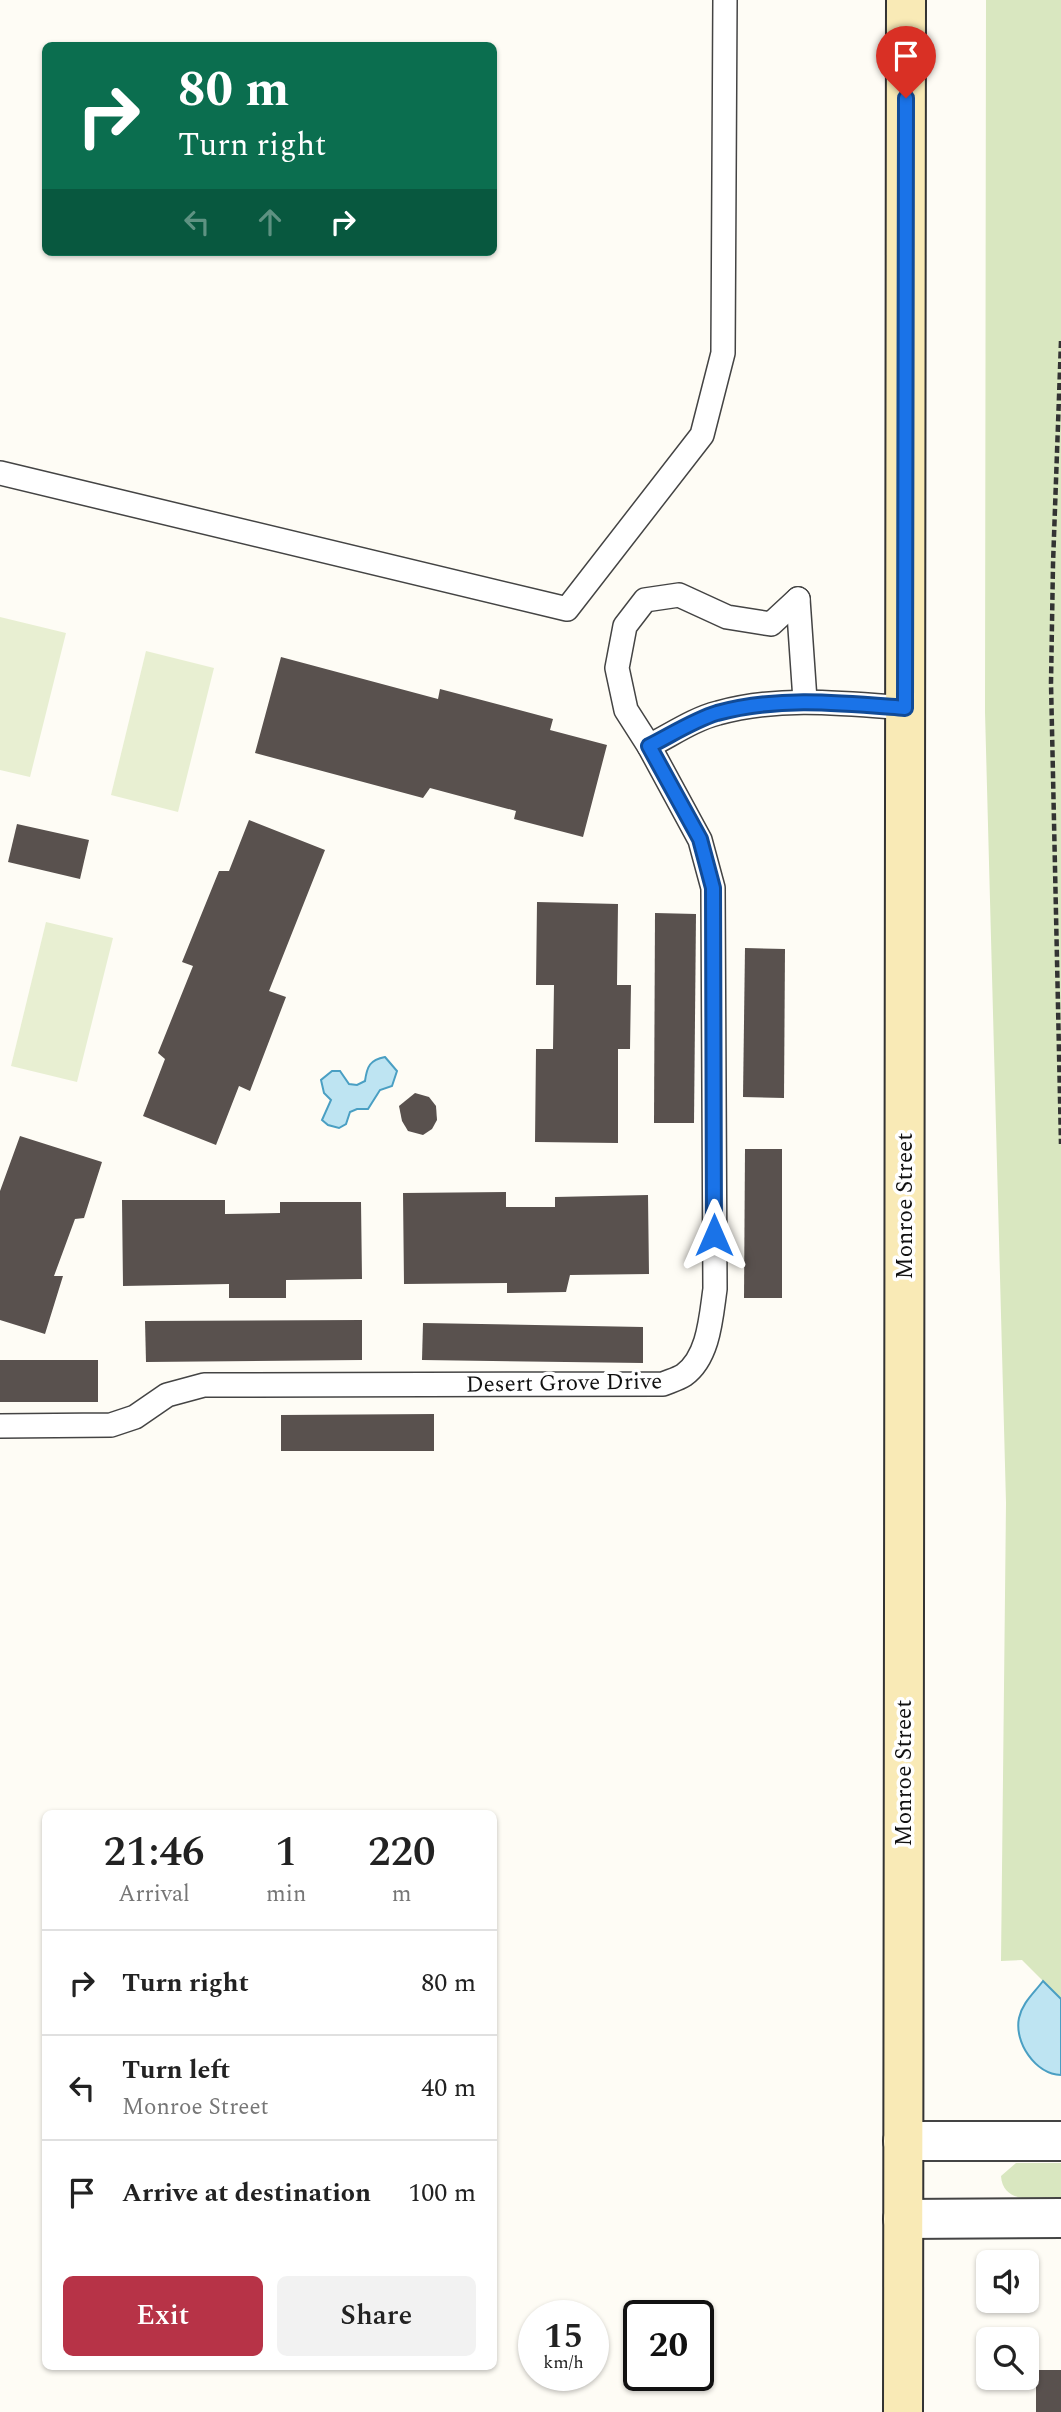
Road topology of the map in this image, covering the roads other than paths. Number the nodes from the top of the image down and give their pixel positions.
1 (725, 0) edge
2 (906, 0) edge
3 (0, 473) edge
4 (805, 700) junction
5 (905, 708) junction
6 (649, 746) junction
7 (0, 1426) edge
8 (903, 2141) junction
9 (1061, 2141) edge
10 (1061, 2218) edge
11 (903, 2219) junction
12 (903, 2412) edge

1 - 3 lane
2 - 5 main road, Monroe Street
4 - 5 lane
4 - 6 lane
4 - 6 lane, Desert Grove Drive
5 - 8 main road, Monroe Street
6 - 7 lane, Desert Grove Drive
8 - 9 street
8 - 11 main road, Monroe Street
10 - 11 street
11 - 12 main road, Monroe Street

